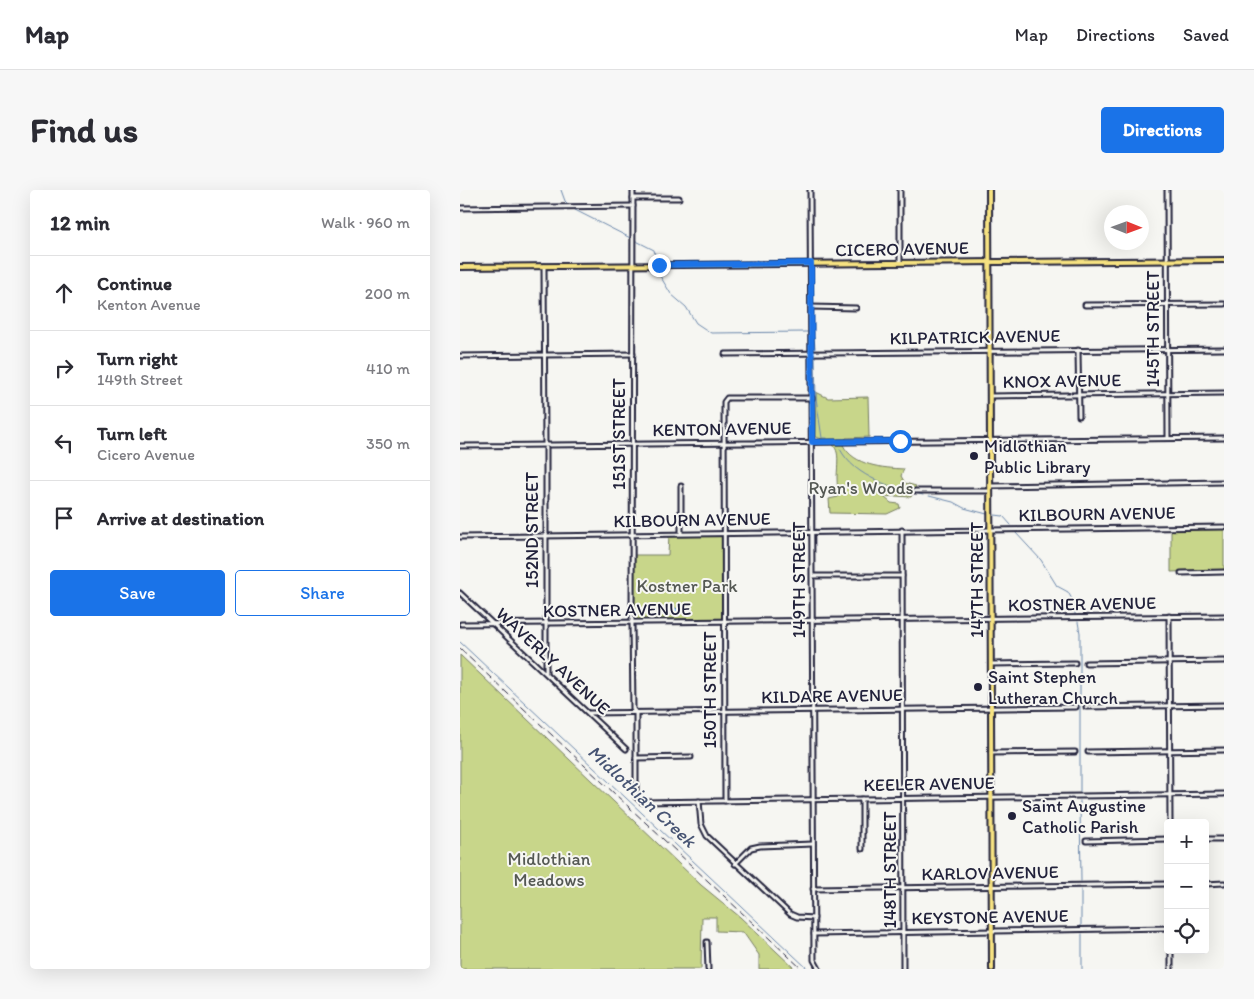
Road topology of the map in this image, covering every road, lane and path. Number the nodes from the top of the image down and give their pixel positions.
1 (633, 190) edge
2 (810, 190) edge
3 (900, 190) edge
4 (988, 190) edge
5 (1167, 190) edge
6 (633, 198) junction
7 (679, 198) dead end
8 (633, 206) junction
9 (460, 208) edge
10 (1167, 260) junction
11 (1224, 260) edge
12 (900, 262) junction
13 (989, 262) junction
14 (811, 263) junction
15 (633, 265) junction
16 (544, 266) junction
17 (460, 267) edge
18 (1167, 304) junction
19 (1224, 304) edge
20 (1084, 305) dead end
21 (811, 307) junction
22 (856, 308) dead end
23 (1167, 349) junction
24 (1224, 349) edge
25 (989, 350) junction
26 (1078, 350) junction
27 (812, 353) junction
28 (633, 354) junction
29 (725, 354) dead end
30 (544, 355) junction
31 (460, 356) edge
32 (1224, 393) edge
33 (1167, 394) junction
34 (1078, 395) junction
35 (990, 396) junction
36 (812, 398) junction
37 (1079, 416) dead end
38 (1168, 438) junction
39 (1224, 438) edge
40 (990, 440) junction
41 (812, 442) junction
42 (724, 443) junction
43 (632, 444) junction
44 (460, 446) edge
45 (545, 447) junction
46 (1224, 482) edge
47 (681, 486) dead end
48 (990, 488) junction
49 (915, 491) dead end
50 (1224, 527) edge
51 (990, 529) junction
52 (902, 530) junction
53 (812, 532) junction
54 (724, 533) junction
55 (632, 534) junction
56 (681, 534) junction
57 (546, 535) junction
58 (460, 537) edge
59 (1224, 572) edge
60 (1181, 573) dead end
61 (813, 576) junction
62 (902, 576) junction
63 (460, 593) edge
64 (1169, 616) junction
65 (1224, 616) edge
66 (991, 618) junction
67 (902, 620) junction
68 (813, 621) junction
69 (724, 622) junction
70 (632, 623) junction
71 (461, 624) edge
72 (495, 624) junction
73 (546, 624) junction
74 (1169, 661) junction
75 (1224, 661) edge
76 (1086, 662) dead end
77 (1075, 663) dead end
78 (991, 664) junction
79 (546, 672) junction
80 (1224, 705) edge
81 (1169, 706) junction
82 (1076, 707) dead end
83 (1086, 707) dead end
84 (991, 708) junction
85 (903, 709) junction
86 (813, 710) junction
87 (724, 711) junction
88 (589, 713) junction
89 (636, 713) junction
90 (626, 749) dead end
91 (1169, 750) junction
92 (1224, 750) edge
93 (1075, 752) dead end
94 (1088, 752) dead end
95 (991, 753) junction
96 (692, 757) dead end
97 (636, 758) junction
98 (1224, 794) edge
99 (1170, 795) junction
100 (636, 797) joint
101 (992, 797) junction
102 (862, 798) junction
103 (904, 798) junction
104 (813, 799) junction
105 (699, 801) junction
106 (725, 801) junction
107 (1170, 819) edge
108 (1209, 839) edge
109 (1224, 839) edge
110 (1086, 840) dead end
111 (1164, 840) edge
112 (813, 844) junction
113 (862, 849) dead end
114 (735, 864) junction
115 (1164, 884) edge
116 (1209, 884) edge
117 (1224, 884) edge
118 (992, 886) junction
119 (903, 888) junction
120 (814, 889) junction
121 (814, 918) junction
122 (1164, 928) edge
123 (992, 931) junction
124 (904, 932) junction
125 (814, 934) junction
126 (707, 942) dead end
127 (1171, 954) edge
128 (708, 969) edge
129 (819, 969) edge
130 (904, 969) edge
131 (992, 969) edge
132 (1170, 969) edge

1 - 6 street, 151ST STREET
2 - 14 street, 149TH STREET
3 - 12 street
4 - 13 main road, 147TH STREET
5 - 10 street, 145TH STREET
6 - 7 street
6 - 8 street, 151ST STREET
8 - 9 street
8 - 15 street, 151ST STREET
10 - 11 main road, CICERO AVENUE
10 - 13 main road, CICERO AVENUE
10 - 18 street, 145TH STREET
12 - 13 main road, CICERO AVENUE
12 - 14 main road, CICERO AVENUE
13 - 25 main road, 147TH STREET
14 - 15 main road, CICERO AVENUE
14 - 21 street, 149TH STREET
15 - 16 main road, CICERO AVENUE
15 - 28 street, 151ST STREET
16 - 17 main road, CICERO AVENUE
16 - 30 street, 152ND STREET
18 - 19 street
18 - 20 street
18 - 23 street, 145TH STREET
21 - 22 street
21 - 27 street, 149TH STREET
23 - 24 street, KILPATRICK AVENUE
23 - 26 street, KILPATRICK AVENUE
23 - 33 street, 145TH STREET
25 - 26 street, KILPATRICK AVENUE
25 - 27 street, KILPATRICK AVENUE
25 - 35 main road, 147TH STREET
26 - 34 street
27 - 29 street, KILPATRICK AVENUE
27 - 36 street, 149TH STREET
28 - 30 street
28 - 43 street, 151ST STREET
30 - 31 street
30 - 45 street, 152ND STREET
32 - 33 street, KNOX AVENUE
33 - 34 street, KNOX AVENUE
33 - 38 street, 145TH STREET
34 - 35 street, KNOX AVENUE
34 - 37 street
35 - 40 main road, 147TH STREET
36 - 41 street, 149TH STREET
36 - 42 street, 150TH STREET
38 - 39 street, KENTON AVENUE
38 - 40 street, KENTON AVENUE
40 - 41 street, KENTON AVENUE
40 - 48 main road, 147TH STREET
41 - 42 street, KENTON AVENUE
41 - 53 street, 149TH STREET
42 - 43 street, KENTON AVENUE
42 - 54 street, 150TH STREET
43 - 45 street, KENTON AVENUE
43 - 55 street, 151ST STREET
44 - 45 street, KENTON AVENUE
45 - 57 street, 152ND STREET
46 - 48 street
47 - 56 street
48 - 49 street
48 - 51 main road, 147TH STREET
50 - 51 street, KILBOURN AVENUE
51 - 52 street, KILBOURN AVENUE
51 - 66 main road, 147TH STREET
52 - 53 street, KILBOURN AVENUE
52 - 62 street, 148TH STREET
53 - 54 street, KILBOURN AVENUE
53 - 61 street, 149TH STREET
54 - 56 street, KILBOURN AVENUE
54 - 69 street, 150TH STREET
55 - 56 street, KILBOURN AVENUE
55 - 57 street, KILBOURN AVENUE
55 - 70 street, 151ST STREET
57 - 58 street, KILBOURN AVENUE
57 - 73 street, 152ND STREET
59 - 60 street
61 - 62 street
61 - 68 street, 149TH STREET
62 - 67 street, 148TH STREET
63 - 72 street, WAVERLY AVENUE
64 - 65 street, KOSTNER AVENUE
64 - 66 street, KOSTNER AVENUE
64 - 74 street
66 - 67 street, KOSTNER AVENUE
66 - 78 main road, 147TH STREET
67 - 68 street, KOSTNER AVENUE
67 - 85 street, 148TH STREET
68 - 69 street, KOSTNER AVENUE
68 - 86 street, 149TH STREET
69 - 70 street, KOSTNER AVENUE
69 - 87 street, 150TH STREET
70 - 73 street, KOSTNER AVENUE
70 - 89 street, 151ST STREET
71 - 72 street, KOSTNER AVENUE
72 - 73 street, KOSTNER AVENUE
72 - 79 street, WAVERLY AVENUE
73 - 79 street, 152ND STREET
74 - 75 street
74 - 76 street
74 - 81 street
77 - 78 street
78 - 84 main road, 147TH STREET
79 - 88 street, WAVERLY AVENUE
80 - 81 street
81 - 83 street
81 - 91 street
82 - 84 street, KILDARE AVENUE
84 - 85 street, KILDARE AVENUE
84 - 95 main road, 147TH STREET
85 - 86 street, KILDARE AVENUE
85 - 103 street, 148TH STREET
86 - 87 street, KILDARE AVENUE
86 - 104 street, 149TH STREET
87 - 89 street, KILDARE AVENUE
87 - 106 street, 150TH STREET
88 - 89 street, KILDARE AVENUE
88 - 90 street, WAVERLY AVENUE
89 - 97 street, 151ST STREET
91 - 92 street
91 - 94 street
91 - 99 street
93 - 95 street
95 - 101 main road, 147TH STREET
96 - 97 street
97 - 100 street, 151ST STREET
98 - 99 street, KEELER AVENUE
99 - 101 street, KEELER AVENUE
99 - 107 street
100 - 105 street, KEELER AVENUE
101 - 103 street, KEELER AVENUE
101 - 118 main road, 147TH STREET
102 - 103 street, KEELER AVENUE
102 - 104 street, KEELER AVENUE
102 - 113 street
103 - 119 street, 148TH STREET
104 - 106 street, KEELER AVENUE
104 - 112 street, 149TH STREET
105 - 106 street, KEELER AVENUE
105 - 114 street
108 - 109 street
110 - 111 street
112 - 114 street
112 - 120 street, 149TH STREET
114 - 121 street
115 - 118 street, KARLOV AVENUE
116 - 117 street
118 - 119 street, KARLOV AVENUE
118 - 123 main road, 147TH STREET
119 - 120 street, KARLOV AVENUE
119 - 124 street, 148TH STREET
120 - 121 street, 149TH STREET
121 - 125 street, 149TH STREET
122 - 123 street, KEYSTONE AVENUE
123 - 124 street, KEYSTONE AVENUE
123 - 131 main road, 147TH STREET
124 - 125 street, KEYSTONE AVENUE
124 - 130 street, 148TH STREET
125 - 129 street, 149TH STREET
126 - 128 street
127 - 132 street

